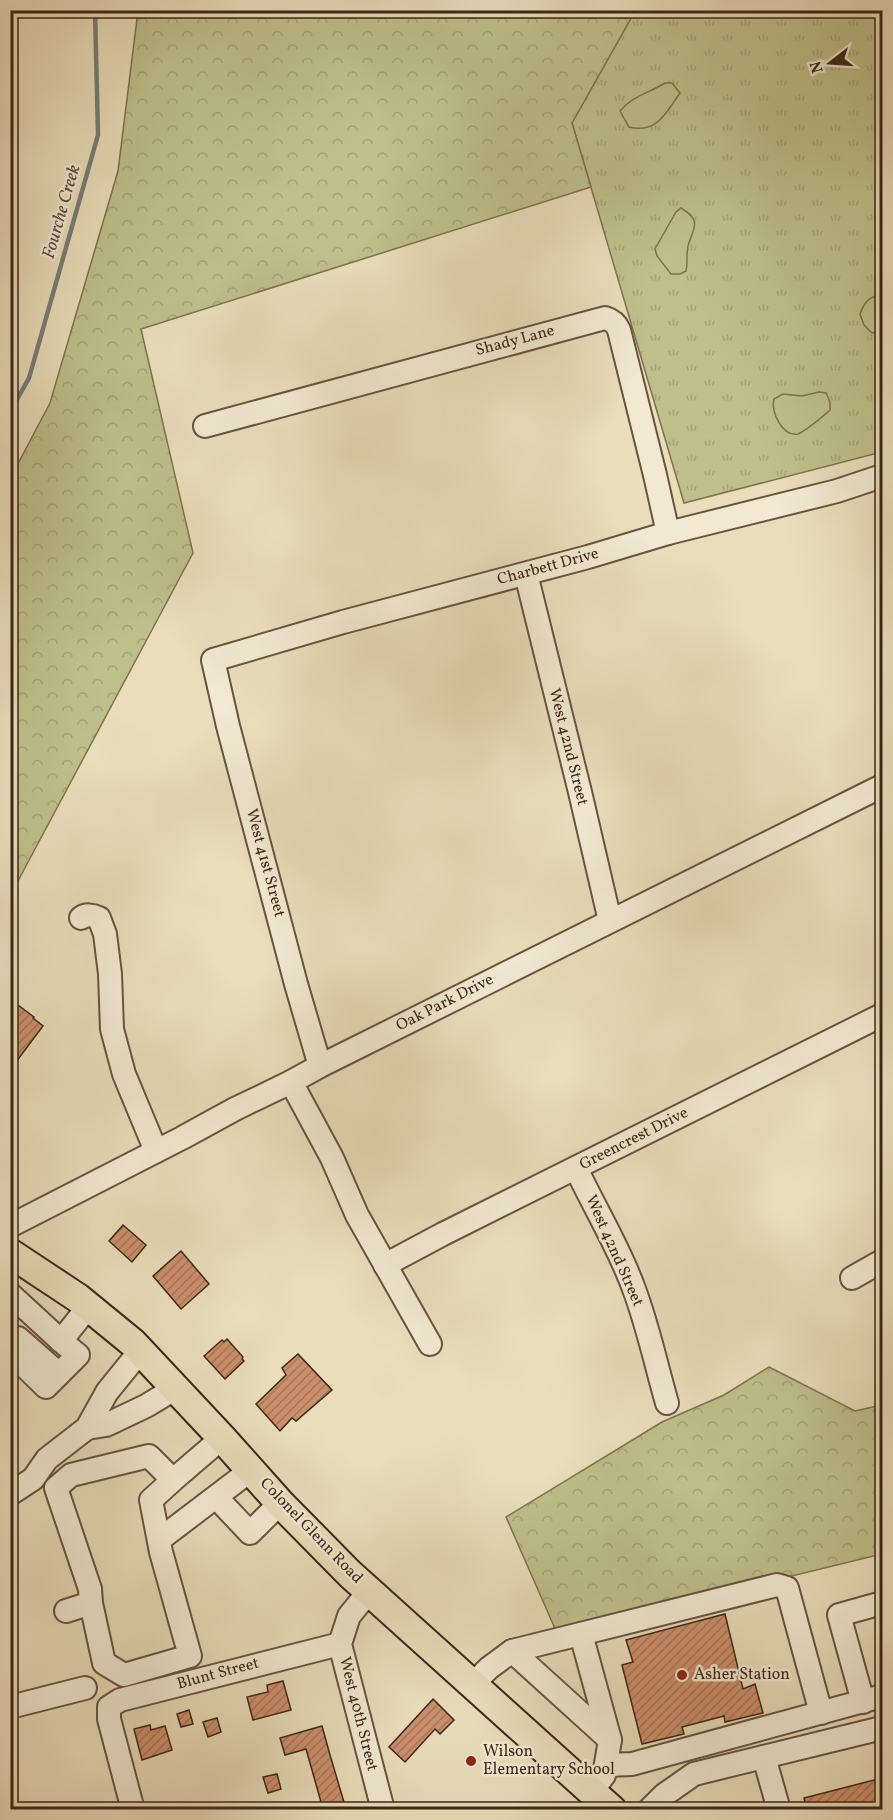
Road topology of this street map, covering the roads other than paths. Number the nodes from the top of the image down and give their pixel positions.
1 (205, 426) dead end
2 (882, 476) edge
3 (668, 533) junction
4 (526, 574) junction
5 (213, 660) joint
6 (882, 786) edge
7 (81, 918) dead end
8 (610, 921) junction
9 (882, 1015) edge
10 (320, 1066) junction
11 (291, 1082) junction
12 (156, 1151) junction
13 (576, 1168) junction
14 (10, 1226) edge
15 (10, 1253) edge
16 (882, 1261) edge
17 (385, 1265) junction
18 (43, 1275) junction
19 (852, 1278) dead end
20 (17, 1300) edge
21 (88, 1306) junction
22 (61, 1341) junction
23 (430, 1344) dead end
24 (13, 1345) edge
25 (141, 1350) junction
26 (176, 1388) junction
27 (667, 1403) dead end
28 (87, 1428) junction
29 (222, 1438) junction
30 (251, 1470) junction
31 (173, 1480) junction
32 (10, 1494) edge
33 (216, 1497) junction
34 (280, 1503) junction
35 (159, 1540) junction
36 (370, 1590) junction
37 (91, 1603) junction
38 (882, 1603) edge
39 (66, 1611) dead end
40 (581, 1634) junction
41 (340, 1644) junction
42 (512, 1651) junction
43 (473, 1684) junction
44 (85, 1688) dead end
45 (873, 1699) edge
46 (10, 1707) edge
47 (820, 1713) junction
48 (882, 1728) edge
49 (610, 1740) junction
50 (764, 1757) junction
51 (607, 1765) junction
52 (602, 1801) edge
53 (133, 1809) edge
54 (382, 1809) edge
55 (649, 1809) edge
56 (779, 1809) edge

1 - 3 street, Shady Lane
2 - 3 street, Charbett Drive
3 - 4 street, Charbett Drive
4 - 5 street, Charbett Drive
4 - 8 street, West 42nd Street
5 - 10 street, West 41st Street
6 - 8 street, Oak Park Drive
7 - 12 street
8 - 10 street, Oak Park Drive
9 - 13 street, Greencrest Drive
10 - 11 street, Oak Park Drive
11 - 12 street, Oak Park Drive
11 - 17 street
12 - 14 street, Oak Park Drive
13 - 17 street, Greencrest Drive
13 - 27 street, West 42nd Street
15 - 18 main road, Colonel Glenn Road
16 - 19 street
17 - 23 street
18 - 20 street
18 - 21 main road, Colonel Glenn Road
20 - 22 street
21 - 22 street
21 - 25 main road, Colonel Glenn Road
22 - 24 street
25 - 26 main road, Colonel Glenn Road
25 - 28 street
26 - 28 street
26 - 29 main road, Colonel Glenn Road
28 - 32 street
29 - 30 main road, Colonel Glenn Road
29 - 31 street
30 - 33 street
30 - 34 main road, Colonel Glenn Road
31 - 35 street
31 - 37 street
33 - 34 street
33 - 35 street
34 - 36 main road, Colonel Glenn Road
35 - 37 street
36 - 41 street, West 40th Street
36 - 43 main road, Colonel Glenn Road
37 - 39 street
38 - 45 street
40 - 42 street
40 - 47 street
40 - 49 street
41 - 53 street, Blunt Street
41 - 54 street, West 40th Street
42 - 43 street
42 - 49 street
43 - 52 main road, Colonel Glenn Road
44 - 46 street
45 - 47 street
47 - 51 street
48 - 50 street
49 - 51 street
50 - 55 street
50 - 56 street
51 - 52 street

